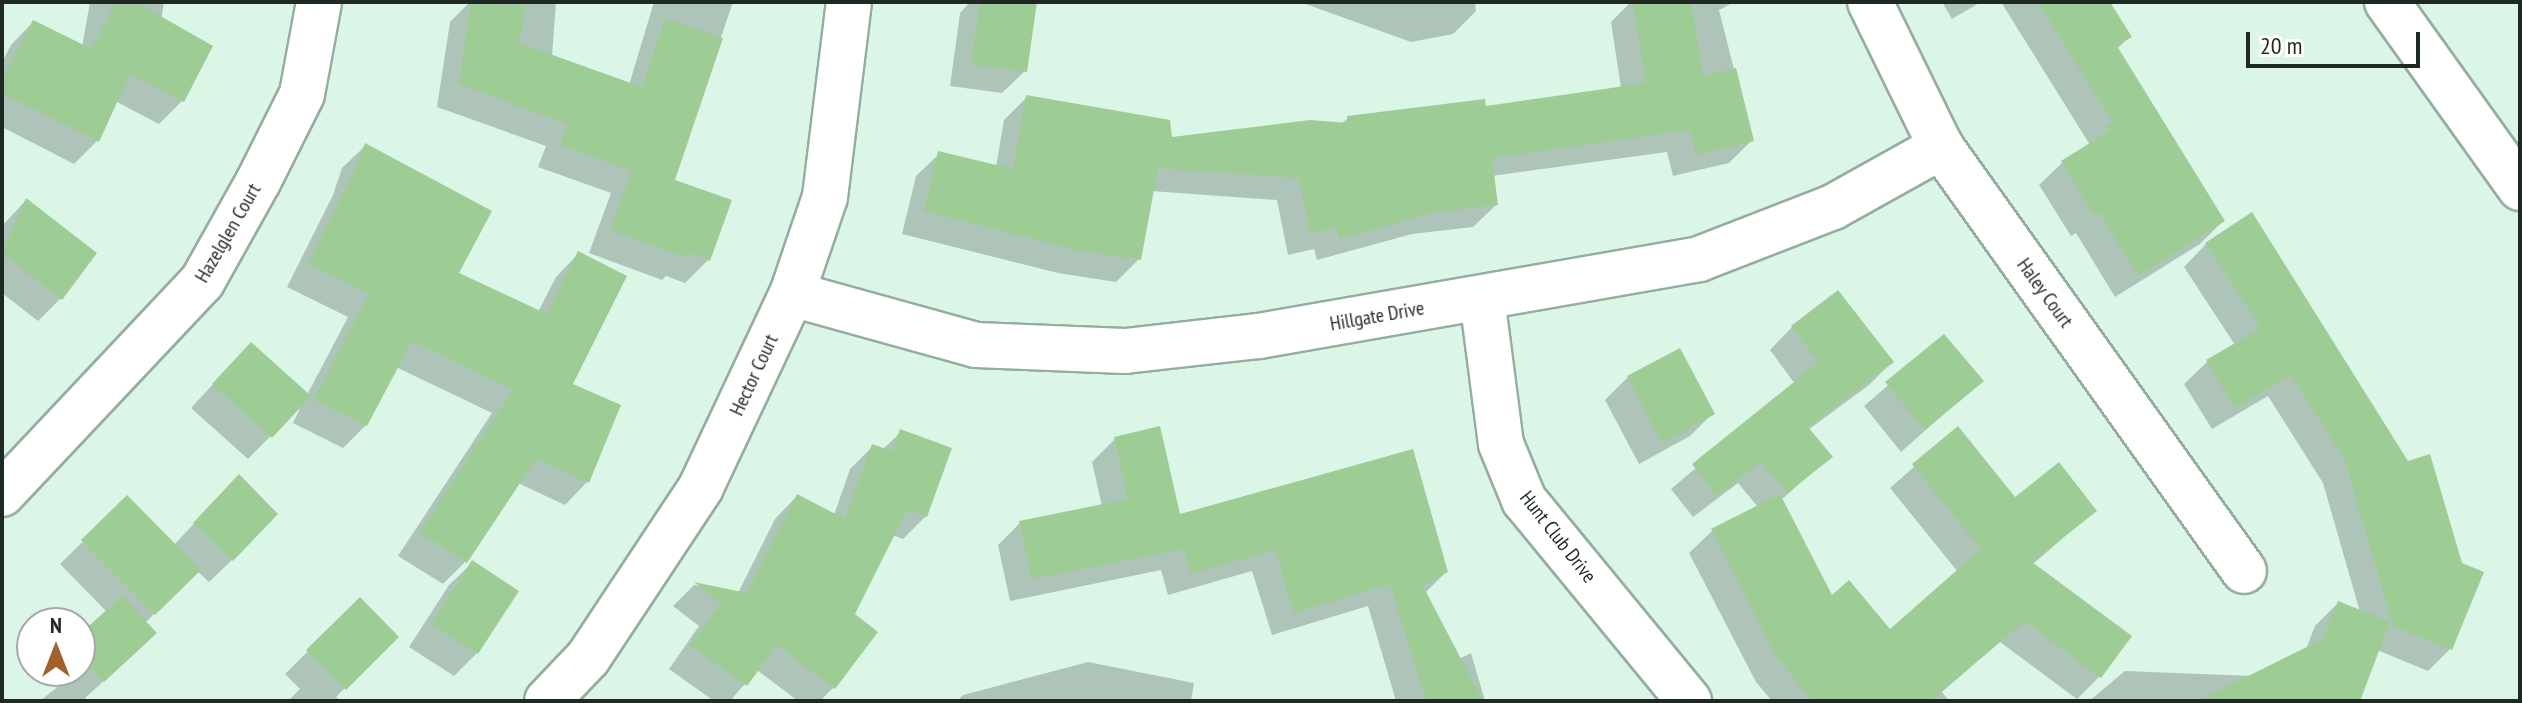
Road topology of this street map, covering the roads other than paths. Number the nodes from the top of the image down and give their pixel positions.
1 (319, 2) edge
2 (849, 2) edge
3 (1870, 2) edge
4 (2387, 2) edge
5 (1941, 147) junction
6 (2520, 188) edge
7 (792, 294) junction
8 (1482, 298) junction
9 (2, 494) edge
10 (2244, 571) dead end
11 (547, 701) edge
12 (1689, 701) edge

1 - 9 street, Hazelglen Court
2 - 7 street, Hector Court
3 - 5 street, Haley Court
4 - 6 street
5 - 8 street, Hillgate Drive
5 - 10 street, Haley Court
7 - 8 street, Hillgate Drive
7 - 11 street, Hector Court
8 - 12 street, Hunt Club Drive

